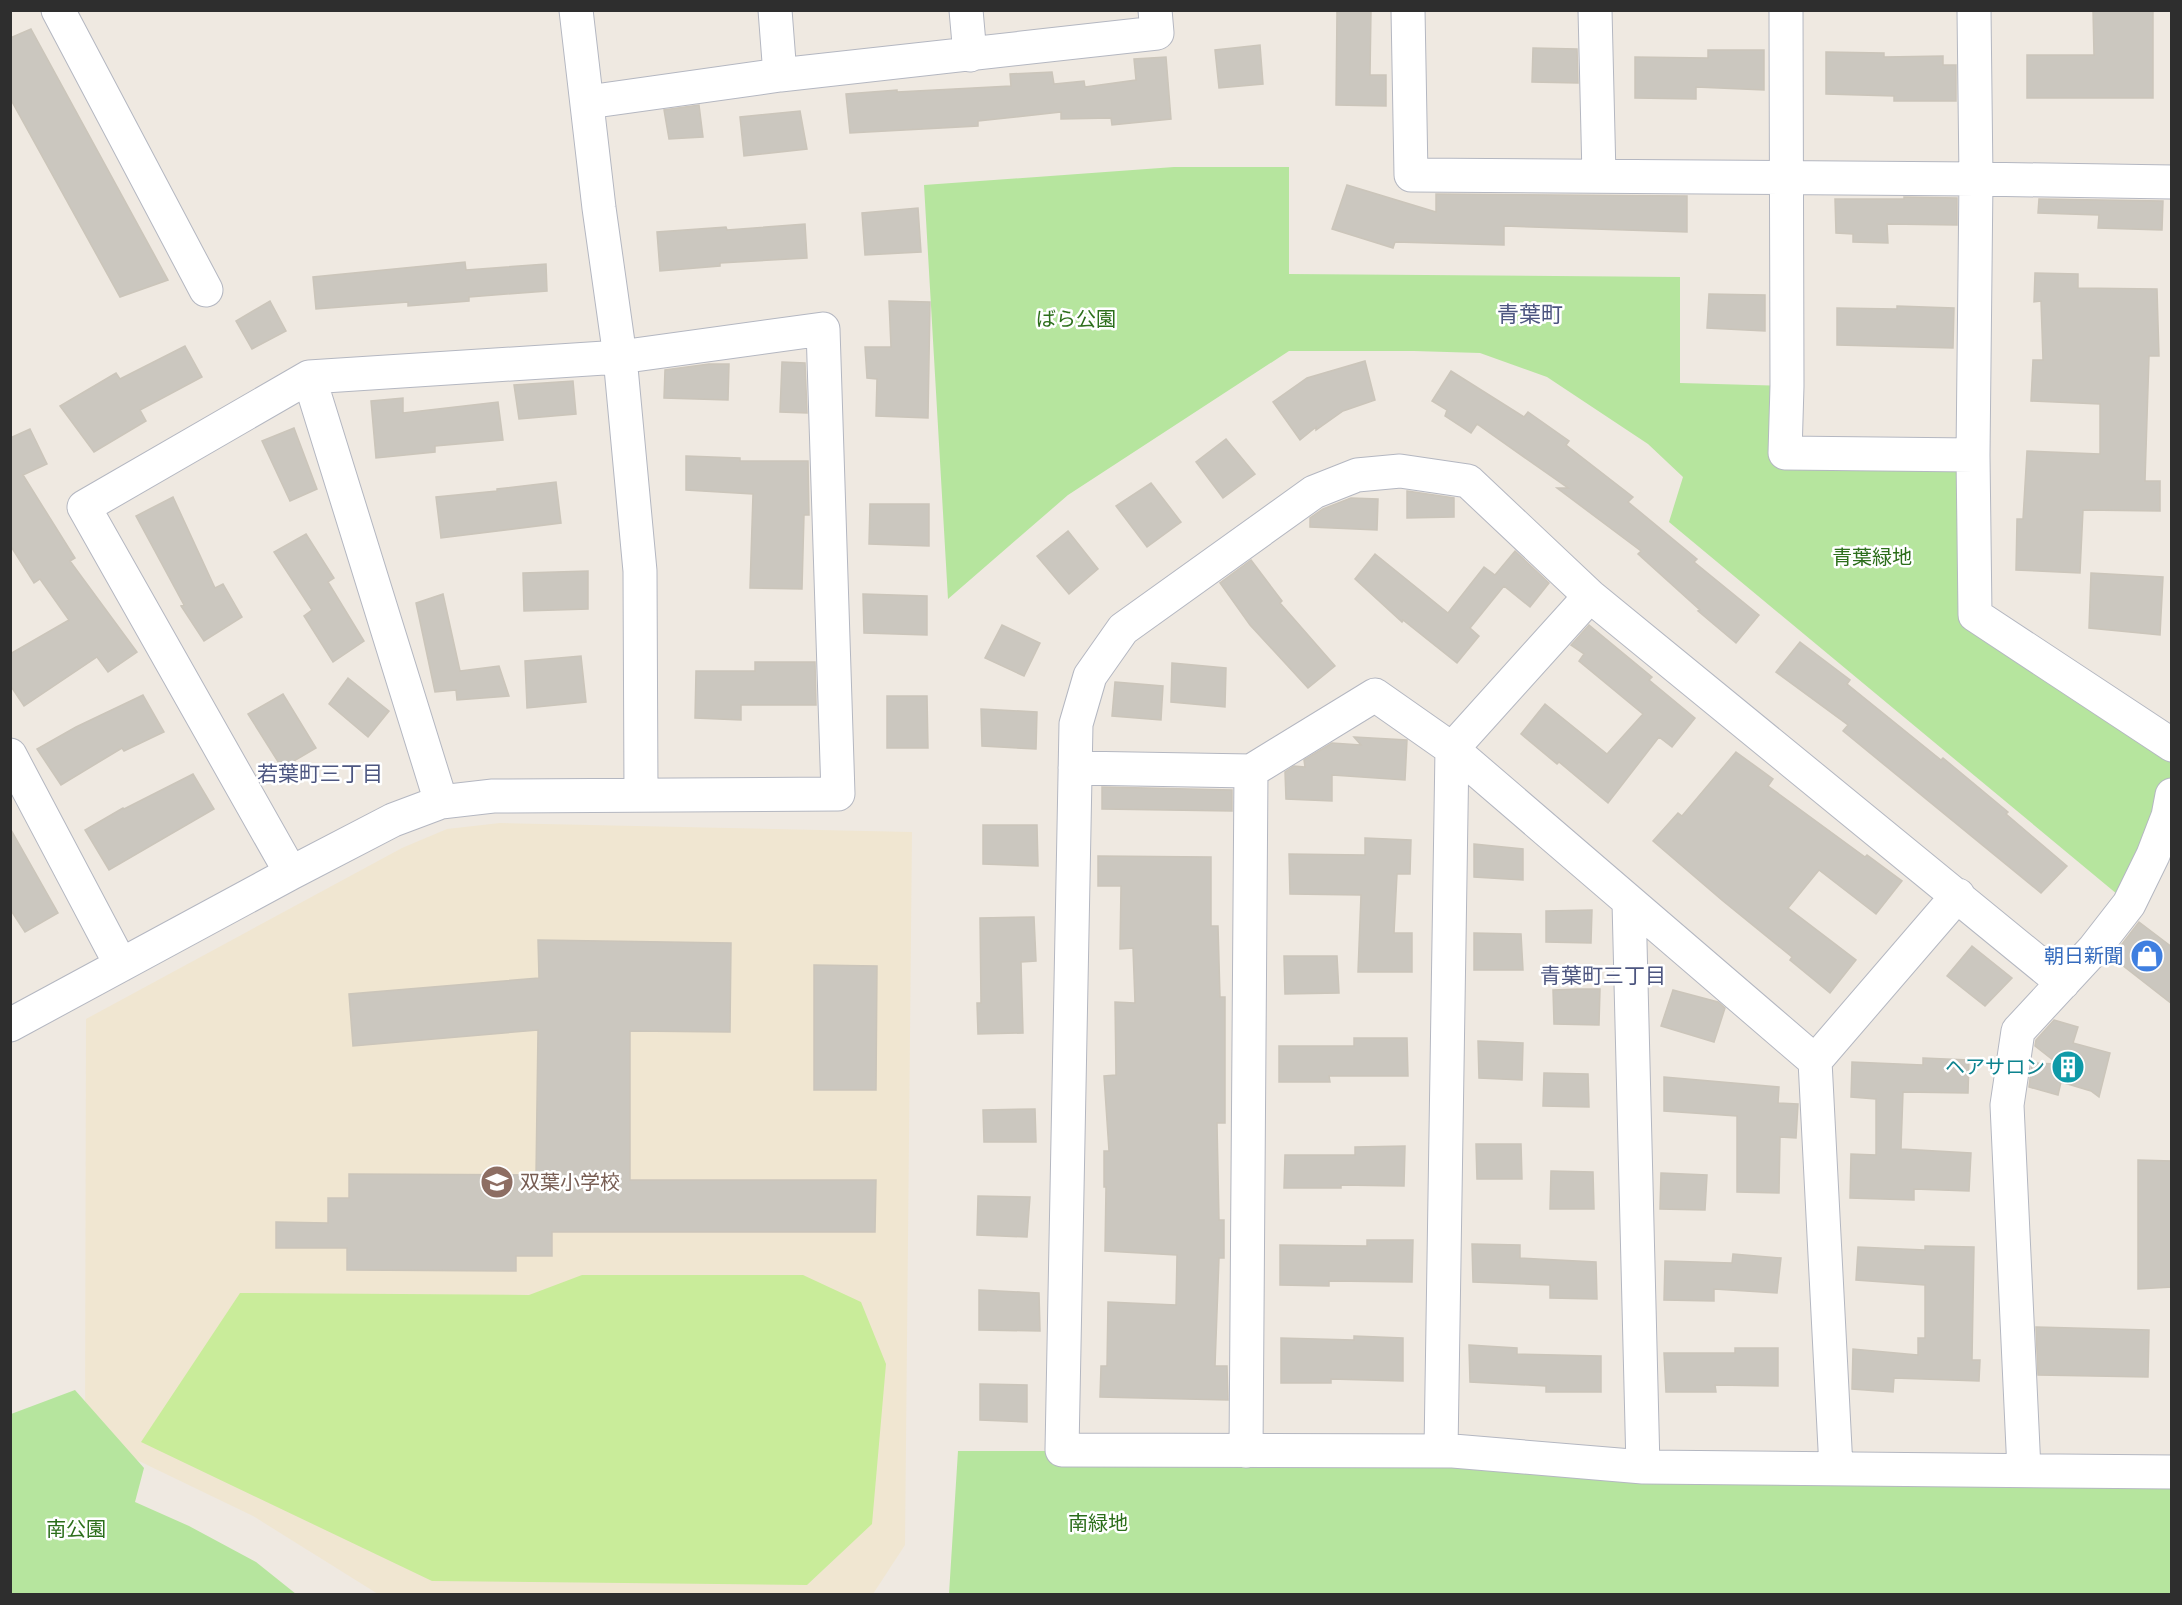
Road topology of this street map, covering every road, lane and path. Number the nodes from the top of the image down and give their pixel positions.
1 (58, 10) edge
2 (576, 10) edge
3 (775, 10) edge
4 (966, 10) edge
5 (1155, 10) edge
6 (1408, 10) edge
7 (1595, 10) edge
8 (1786, 10) edge
9 (1974, 10) edge
10 (970, 55) junction
11 (780, 75) junction
12 (588, 102) junction
13 (1599, 176) junction
14 (1786, 179) junction
15 (1976, 179) junction
16 (2172, 182) edge
17 (206, 290) dead end
18 (620, 357) junction
19 (309, 377) junction
20 (1973, 455) junction
21 (1590, 596) junction
22 (2172, 745) edge
23 (1452, 749) junction
24 (10, 755) edge
25 (1075, 768) junction
26 (1251, 771) junction
27 (641, 794) junction
28 (2172, 795) edge
29 (441, 802) junction
30 (291, 873) junction
31 (1958, 895) junction
32 (1629, 902) junction
33 (121, 965) junction
34 (2063, 983) junction
35 (10, 1025) edge
36 (1815, 1062) junction
37 (1246, 1450) junction
38 (1441, 1451) junction
39 (1643, 1467) junction
40 (1836, 1468) junction
41 (2024, 1470) junction
42 (2172, 1472) edge

1 - 17 street
2 - 12 street
3 - 11 street
4 - 10 street
5 - 10 street
6 - 13 street
7 - 13 street
8 - 14 street
9 - 15 street
10 - 11 street
11 - 12 street
12 - 18 street
13 - 14 street
14 - 15 street
14 - 20 street
15 - 16 street
15 - 20 street
18 - 19 street
18 - 27 street
18 - 27 street
19 - 29 street
19 - 30 street
20 - 22 street
21 - 23 street
21 - 25 street
21 - 31 street
23 - 26 street
23 - 32 street
23 - 38 street
24 - 33 street
25 - 26 street
25 - 37 street
26 - 37 street
27 - 29 street
28 - 34 street
29 - 30 street
30 - 33 street
31 - 34 street
31 - 36 street
32 - 36 street
32 - 39 street
33 - 35 street
34 - 41 street
36 - 40 street
37 - 38 street
38 - 39 street
39 - 40 street
40 - 41 street
41 - 42 street

